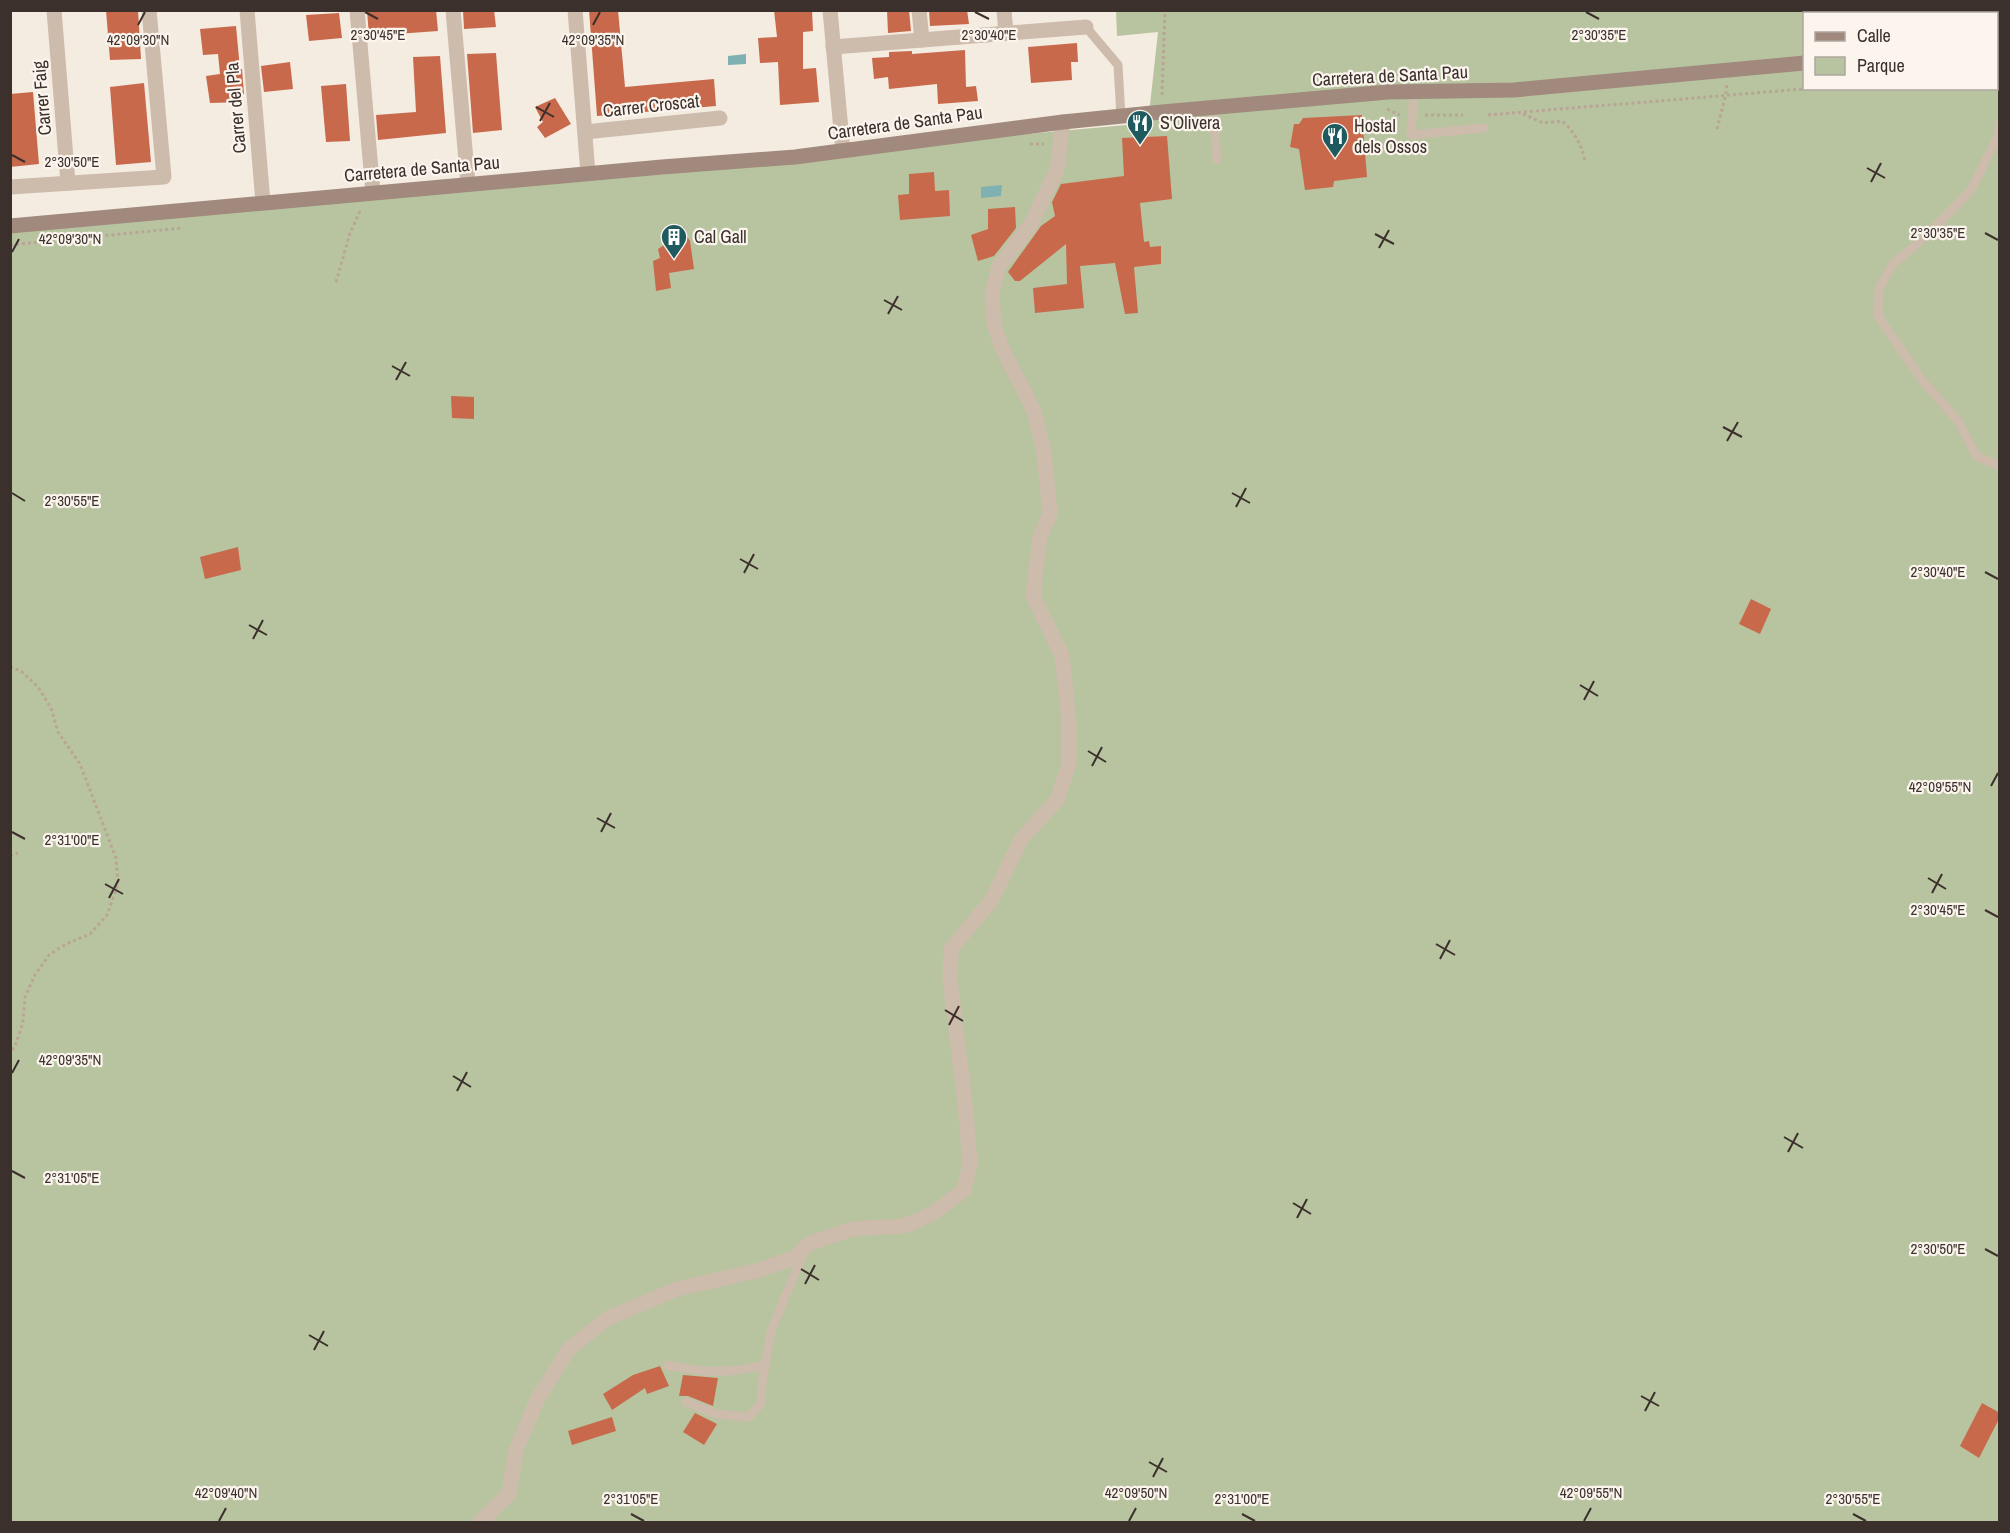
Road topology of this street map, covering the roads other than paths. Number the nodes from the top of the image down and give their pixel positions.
1 (54, 10) edge
2 (149, 10) edge
3 (247, 10) edge
4 (357, 10) edge
5 (453, 10) edge
6 (575, 10) edge
7 (830, 10) edge
8 (919, 10) edge
9 (1004, 10) edge
10 (1086, 27) joint
11 (1006, 33) junction
12 (922, 40) junction
13 (833, 47) junction
14 (1803, 63) edge
15 (1414, 92) junction
16 (1213, 108) junction
17 (1121, 117) junction
18 (720, 118) dead end
19 (1063, 122) junction
20 (2000, 124) edge
21 (1484, 128) dead end
22 (585, 132) junction
23 (843, 152) junction
24 (1217, 159) dead end
25 (588, 174) junction
26 (68, 183) junction
27 (468, 184) junction
28 (10, 187) edge
29 (373, 193) junction
30 (263, 203) junction
31 (10, 226) edge
32 (2000, 466) edge
33 (808, 1244) junction
34 (667, 1365) dead end
35 (765, 1365) junction
36 (686, 1402) dead end
37 (480, 1522) edge

1 - 26 street, Carrer Faig
2 - 26 street
3 - 30 street, Carrer del Pla
4 - 29 street
5 - 27 street
6 - 22 street
7 - 13 street
8 - 12 street
9 - 11 street
10 - 11 street
10 - 17 lane
11 - 12 street
12 - 13 street
13 - 23 street
14 - 15 main road, Carretera de Santa Pau
15 - 16 main road, Carretera de Santa Pau
15 - 21 lane
16 - 17 main road, Carretera de Santa Pau
16 - 24 lane
17 - 19 main road, Carretera de Santa Pau
18 - 22 street, Carrer Croscat
19 - 23 main road, Carretera de Santa Pau
19 - 33 street
20 - 32 lane
22 - 25 street
23 - 25 main road, Carretera de Santa Pau
25 - 27 main road, Carretera de Santa Pau
26 - 28 street
27 - 29 main road, Carretera de Santa Pau
29 - 30 main road, Carretera de Santa Pau
30 - 31 main road, Carretera de Santa Pau
33 - 35 lane
33 - 37 street
34 - 35 lane
35 - 36 lane

